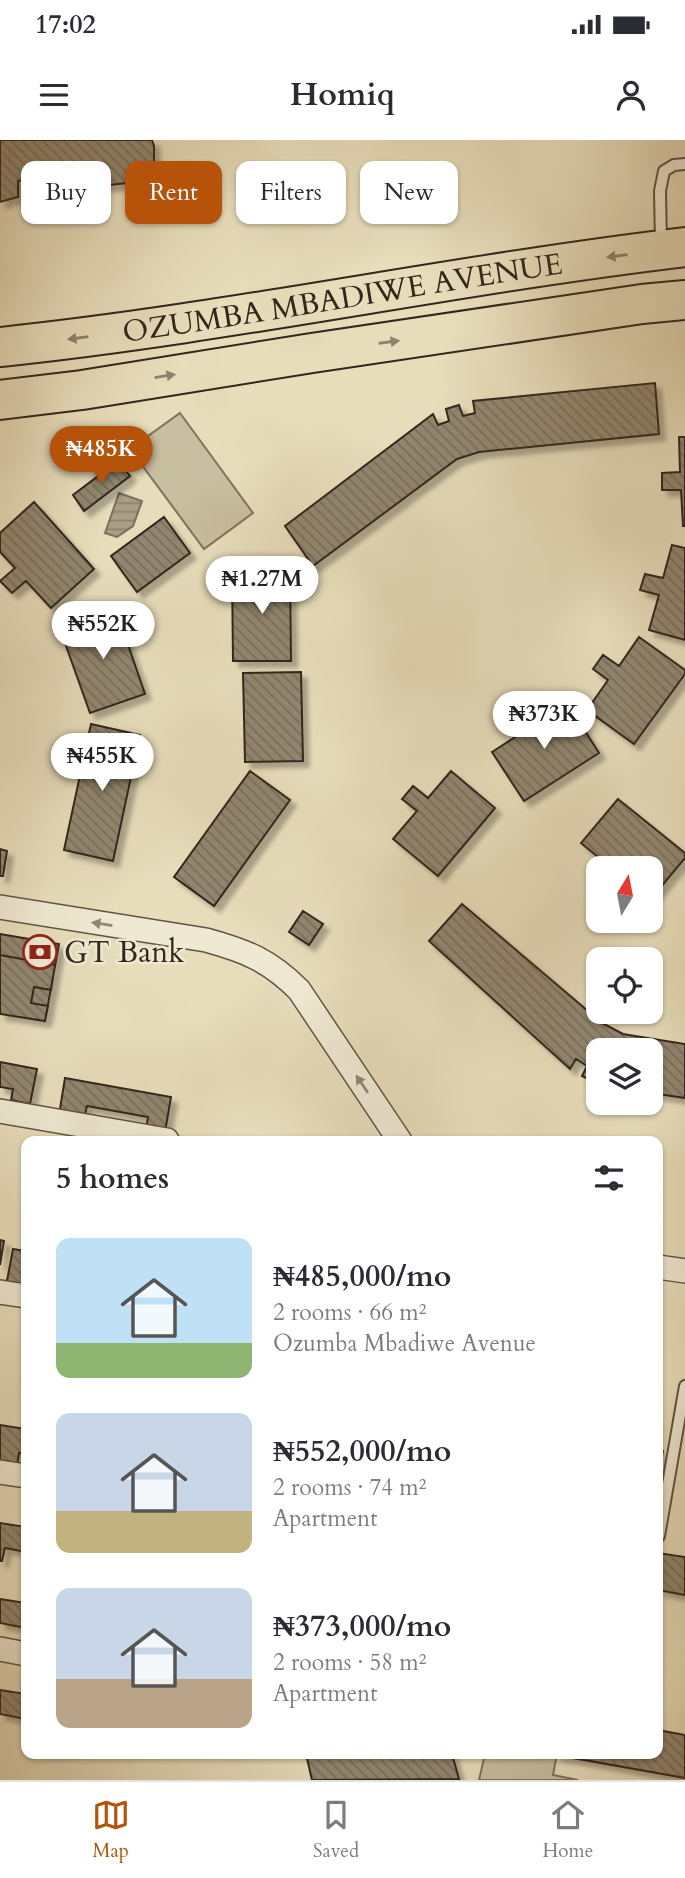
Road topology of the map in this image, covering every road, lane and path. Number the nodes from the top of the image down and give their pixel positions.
1 (685, 164) edge
2 (673, 248) edge
3 (685, 300) edge
4 (0, 347) edge
5 (0, 400) edge
6 (0, 907) edge
7 (0, 1111) edge
8 (144, 1136) edge
9 (397, 1136) edge
10 (663, 1268) edge
11 (685, 1271) edge
12 (0, 1292) edge
13 (21, 1295) edge
14 (685, 1386) edge
15 (0, 1472) edge
16 (21, 1475) edge
17 (663, 1513) edge
18 (0, 1649) edge
19 (21, 1653) edge

1 - 2 lane
2 -> 4 highway, OZUMBA MBADIWE AVENUE
5 -> 3 highway, OZUMBA MBADIWE AVENUE
9 -> 6 street
7 - 8 street
10 - 11 street
12 - 13 street
14 - 17 lane
15 - 16 street
18 - 19 street

